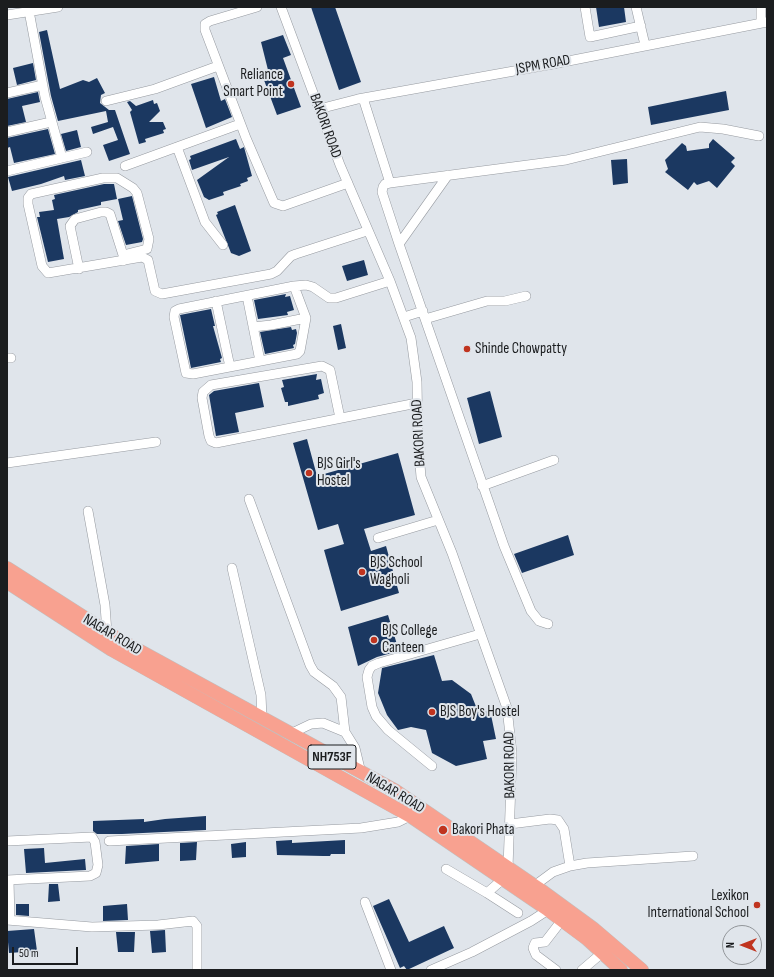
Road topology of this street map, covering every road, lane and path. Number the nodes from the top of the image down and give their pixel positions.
1 (58, 7) edge
2 (257, 7) edge
3 (282, 7) edge
4 (585, 7) edge
5 (636, 7) edge
6 (761, 7) edge
7 (43, 8) edge
8 (30, 11) junction
9 (7, 15) edge
10 (764, 22) edge
11 (641, 26) junction
12 (645, 45) junction
13 (218, 66) junction
14 (43, 85) junction
15 (7, 93) edge
16 (363, 98) junction
17 (106, 100) dead end
18 (319, 109) junction
19 (51, 122) junction
20 (240, 124) junction
21 (7, 132) edge
22 (759, 136) dead end
23 (177, 147) junction
24 (87, 152) dead end
25 (62, 158) junction
26 (124, 166) dead end
27 (7, 171) edge
28 (448, 175) junction
29 (348, 183) junction
30 (390, 183) junction
31 (367, 231) junction
32 (399, 244) junction
33 (223, 245) dead end
34 (123, 258) junction
35 (79, 268) junction
36 (390, 281) junction
37 (294, 286) junction
38 (247, 296) junction
39 (526, 296) dead end
40 (216, 302) junction
41 (424, 315) junction
42 (306, 318) junction
43 (404, 318) junction
44 (253, 327) junction
45 (260, 361) junction
46 (230, 367) junction
47 (417, 403) junction
48 (340, 418) junction
49 (156, 442) dead end
50 (554, 460) dead end
51 (7, 463) edge
52 (482, 486) junction
53 (249, 499) dead end
54 (88, 510) dead end
55 (438, 520) junction
56 (378, 538) dead end
57 (7, 568) edge
58 (232, 568) dead end
59 (7, 582) edge
60 (548, 624) dead end
61 (108, 633) junction
62 (480, 634) junction
63 (262, 718) junction
64 (345, 732) junction
65 (290, 734) junction
66 (432, 766) dead end
67 (361, 773) junction
68 (410, 816) junction
69 (510, 824) junction
70 (7, 841) edge
71 (109, 841) dead end
72 (693, 856) dead end
73 (570, 866) junction
74 (446, 869) dead end
75 (506, 873) junction
76 (8, 880) edge
77 (534, 886) junction
78 (487, 893) junction
79 (365, 902) dead end
80 (548, 910) junction
81 (518, 913) dead end
82 (8, 920) edge
83 (562, 920) junction
84 (602, 952) junction
85 (197, 970) edge
86 (391, 970) edge
87 (431, 970) edge
88 (556, 970) edge
89 (582, 970) edge
90 (621, 970) edge
91 (642, 970) edge

1 - 7 street
2 - 13 street
3 - 18 street, BAKORI ROAD
4 - 11 street
5 - 11 street
6 - 10 street
7 - 8 street
8 - 9 street
8 - 14 street
10 - 12 street, JSPM ROAD
11 - 12 street
12 - 16 street, JSPM ROAD
13 - 17 street
13 - 20 street
14 - 15 street
14 - 19 street
16 - 18 street, JSPM ROAD
16 - 30 street
18 - 29 street, BAKORI ROAD
19 - 21 street
19 - 25 street
20 - 23 street
20 - 29 street
22 - 28 street
23 - 26 street
23 - 33 street
24 - 25 street
25 - 27 street
28 - 30 street
28 - 32 street
29 - 31 street, BAKORI ROAD
30 - 32 street
31 - 34 street
31 - 36 street, BAKORI ROAD
32 - 41 street
34 - 35 street
34 - 35 street
34 - 35 street
36 - 37 street
36 - 43 street, BAKORI ROAD
37 - 38 street
37 - 42 street
38 - 40 street
38 - 44 street
39 - 41 street
40 - 46 street
40 - 46 street
41 - 43 street
41 - 52 street
42 - 44 street
42 - 45 street
43 - 47 street, BAKORI ROAD
44 - 45 street
45 - 46 street
47 - 48 street
47 - 55 street, BAKORI ROAD
48 - 48 street
49 - 51 street
50 - 52 street
52 - 60 street
53 - 64 street
54 - 61 street
55 - 56 street
55 - 62 street, BAKORI ROAD
57 - 61 highway, NAGAR ROAD / NH753F
58 - 63 street
59 - 68 highway, NAGAR ROAD / NH753F
61 - 63 highway, NAGAR ROAD / NH753F
62 - 66 street
62 - 69 street, BAKORI ROAD
63 - 65 highway, NAGAR ROAD / NH753F
64 - 65 street
64 - 67 street
65 - 67 highway, NAGAR ROAD / NH753F
67 - 75 highway, NAGAR ROAD / NH753F
68 - 71 street
68 - 75 highway, NAGAR ROAD / NH753F
69 - 73 street
69 - 75 street, BAKORI ROAD
70 - 76 street
72 - 73 street
73 - 77 street
74 - 78 street
75 - 77 highway, NAGAR ROAD / NH753F
75 - 78 street
75 - 80 highway, NAGAR ROAD / NH753F
76 - 82 street
77 - 91 highway, NAGAR ROAD / NH753F
78 - 81 street
79 - 86 street
80 - 83 highway, NAGAR ROAD / NH753F
80 - 87 street
82 - 85 street
83 - 84 highway, NAGAR ROAD / NH753F
83 - 88 street
84 - 89 street
84 - 90 highway, NAGAR ROAD / NH753F

